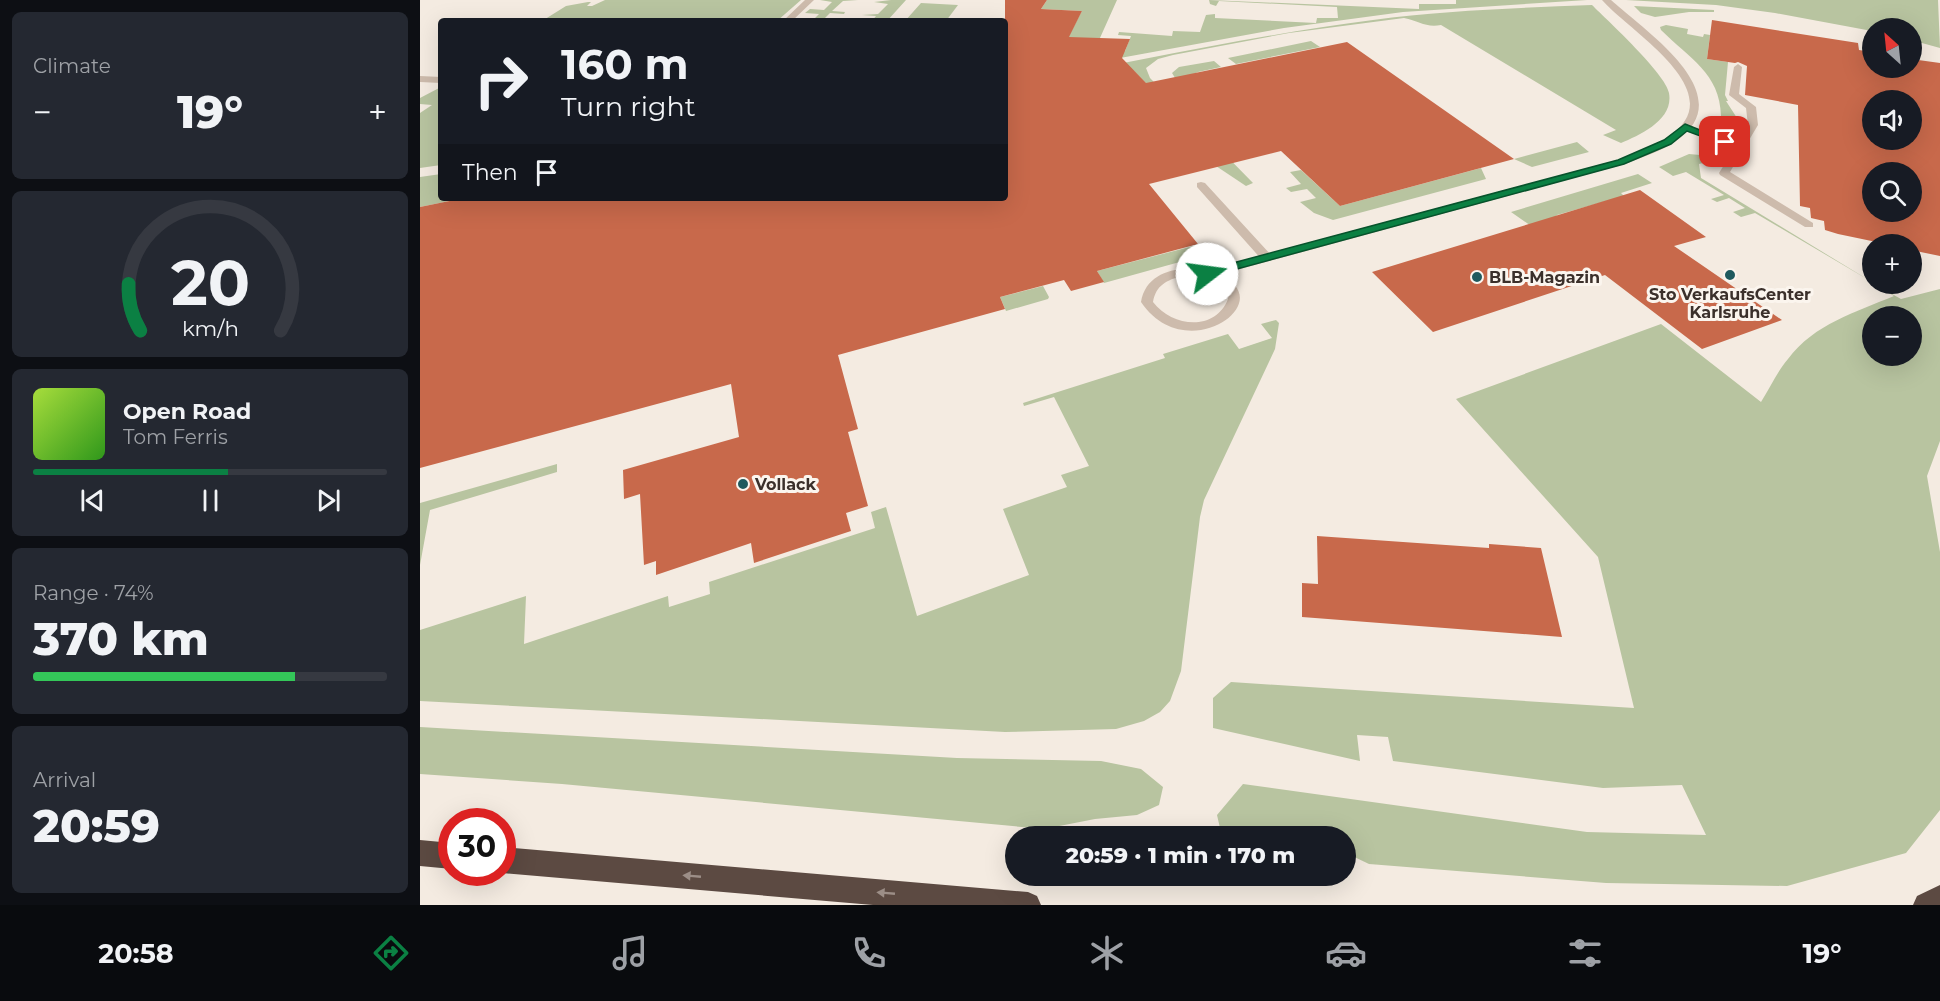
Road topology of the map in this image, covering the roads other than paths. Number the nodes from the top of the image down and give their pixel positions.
1 (810, 0) edge
2 (1606, 0) edge
3 (790, 18) edge
4 (1738, 67) dead end
5 (420, 79) edge
6 (438, 80) edge
7 (1685, 127) junction
8 (1740, 148) junction
9 (1201, 185) dead end
10 (1809, 225) dead end
11 (1267, 258) junction
12 (1207, 274) junction
13 (420, 853) edge
14 (438, 854) edge
15 (516, 861) edge
16 (1940, 898) edge
17 (1028, 905) edge
18 (1926, 905) edge

1 - 3 street
2 - 7 street
4 - 8 street
5 - 6 street
7 - 8 street
7 - 11 street
8 - 10 street
9 - 11 street
11 - 12 street
12 - 12 street
13 - 14 highway
17 -> 15 highway
16 - 18 highway

